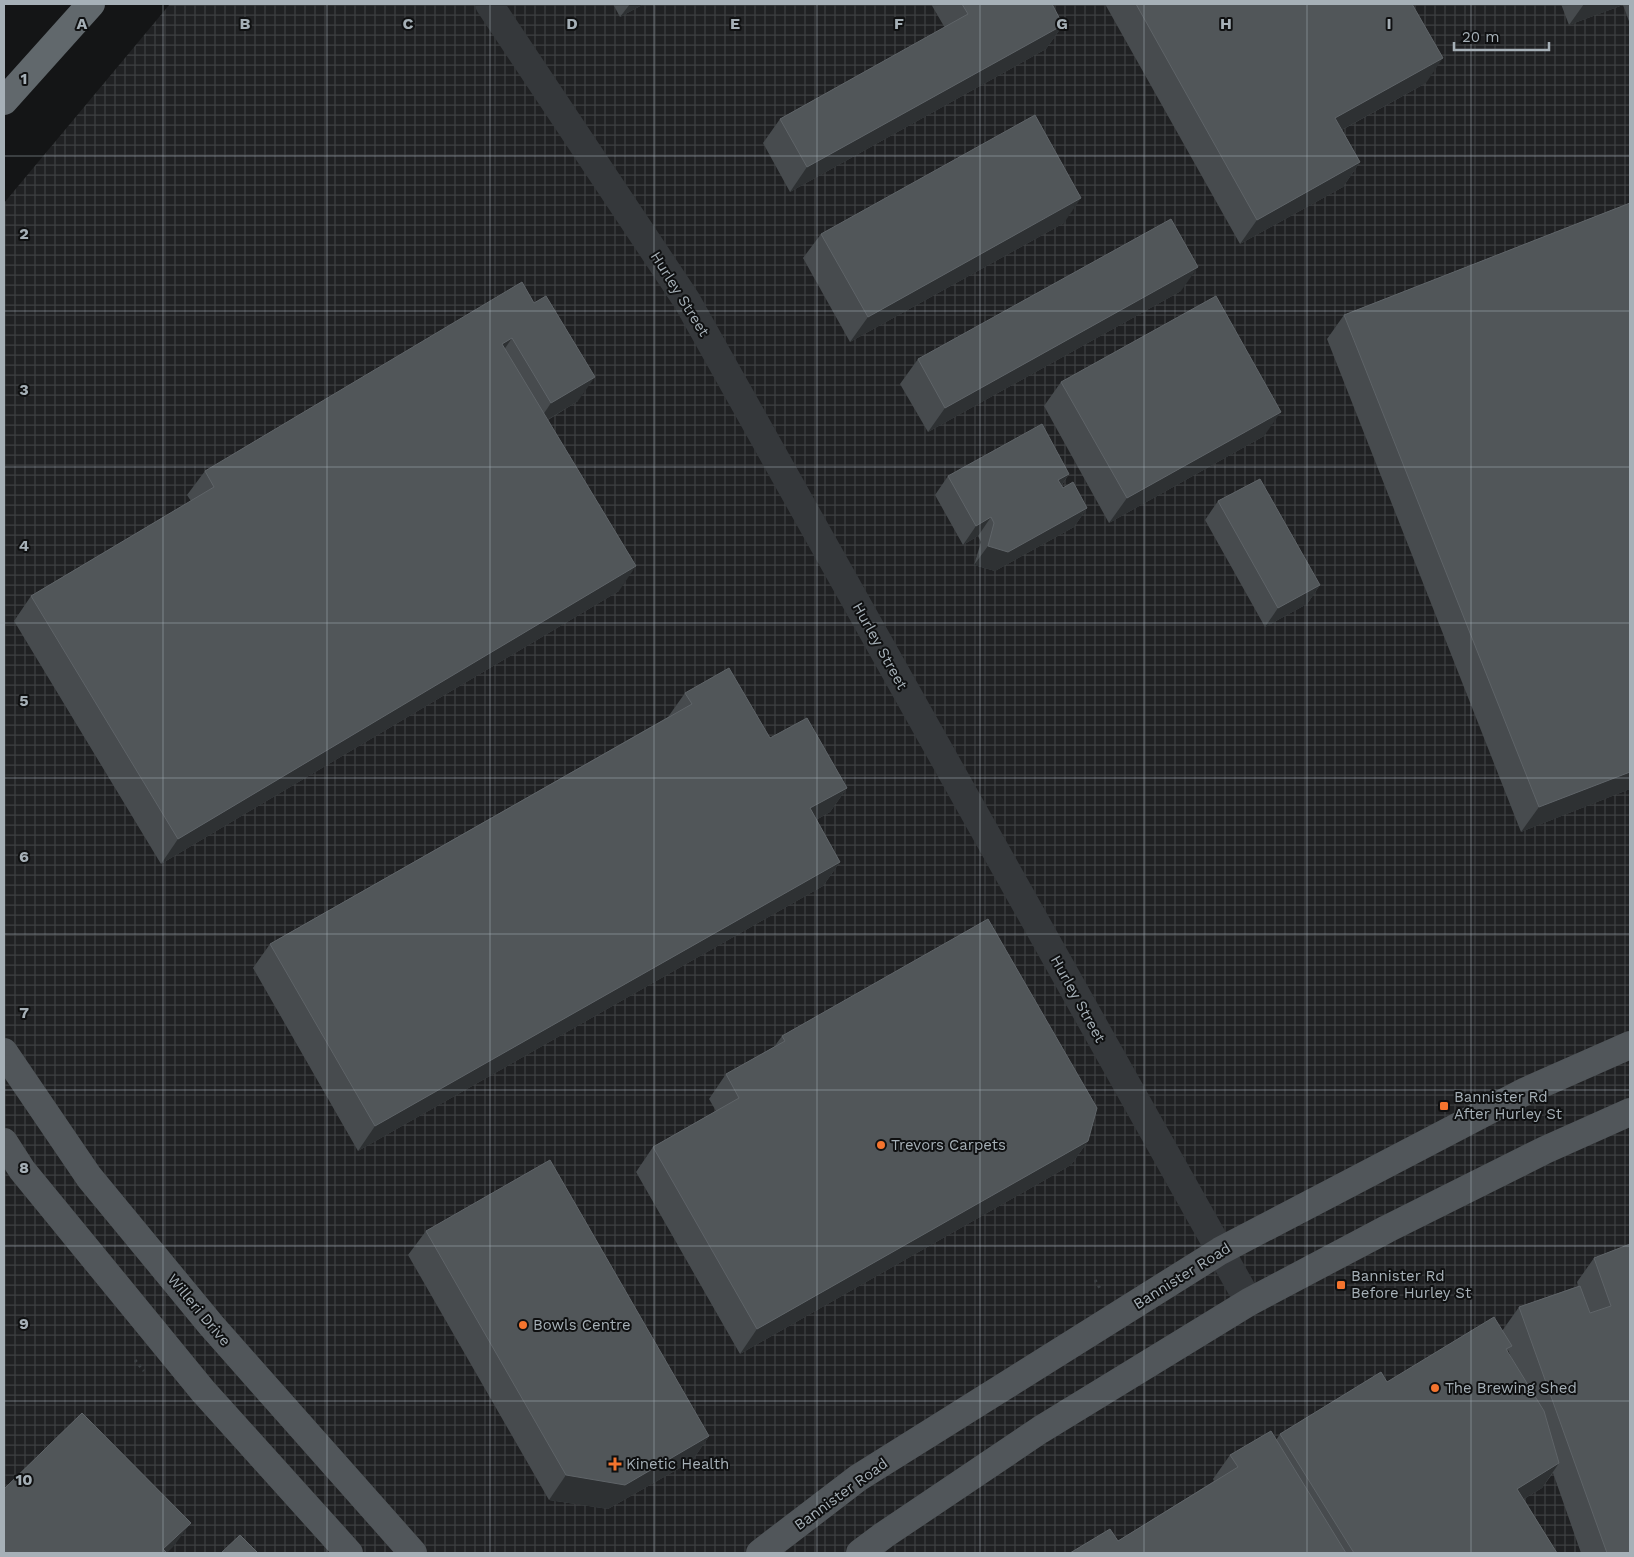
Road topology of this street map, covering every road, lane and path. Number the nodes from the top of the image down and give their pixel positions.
1 (91, 4) edge
2 (489, 4) edge
3 (4, 100) edge
4 (1630, 1045) edge
5 (4, 1052) edge
6 (1630, 1112) edge
7 (4, 1142) edge
8 (1220, 1251) junction
9 (1249, 1302) junction
10 (349, 1553) edge
11 (413, 1553) edge
12 (760, 1553) edge
13 (860, 1553) edge

1 - 3 highway
2 - 8 street, Hurley Street
4 - 8 main road, Bannister Road
5 - 11 main road, Willeri Drive
6 - 9 main road
7 - 10 main road
8 - 9 street, Hurley Street
8 - 12 main road, Bannister Road
9 - 13 main road

